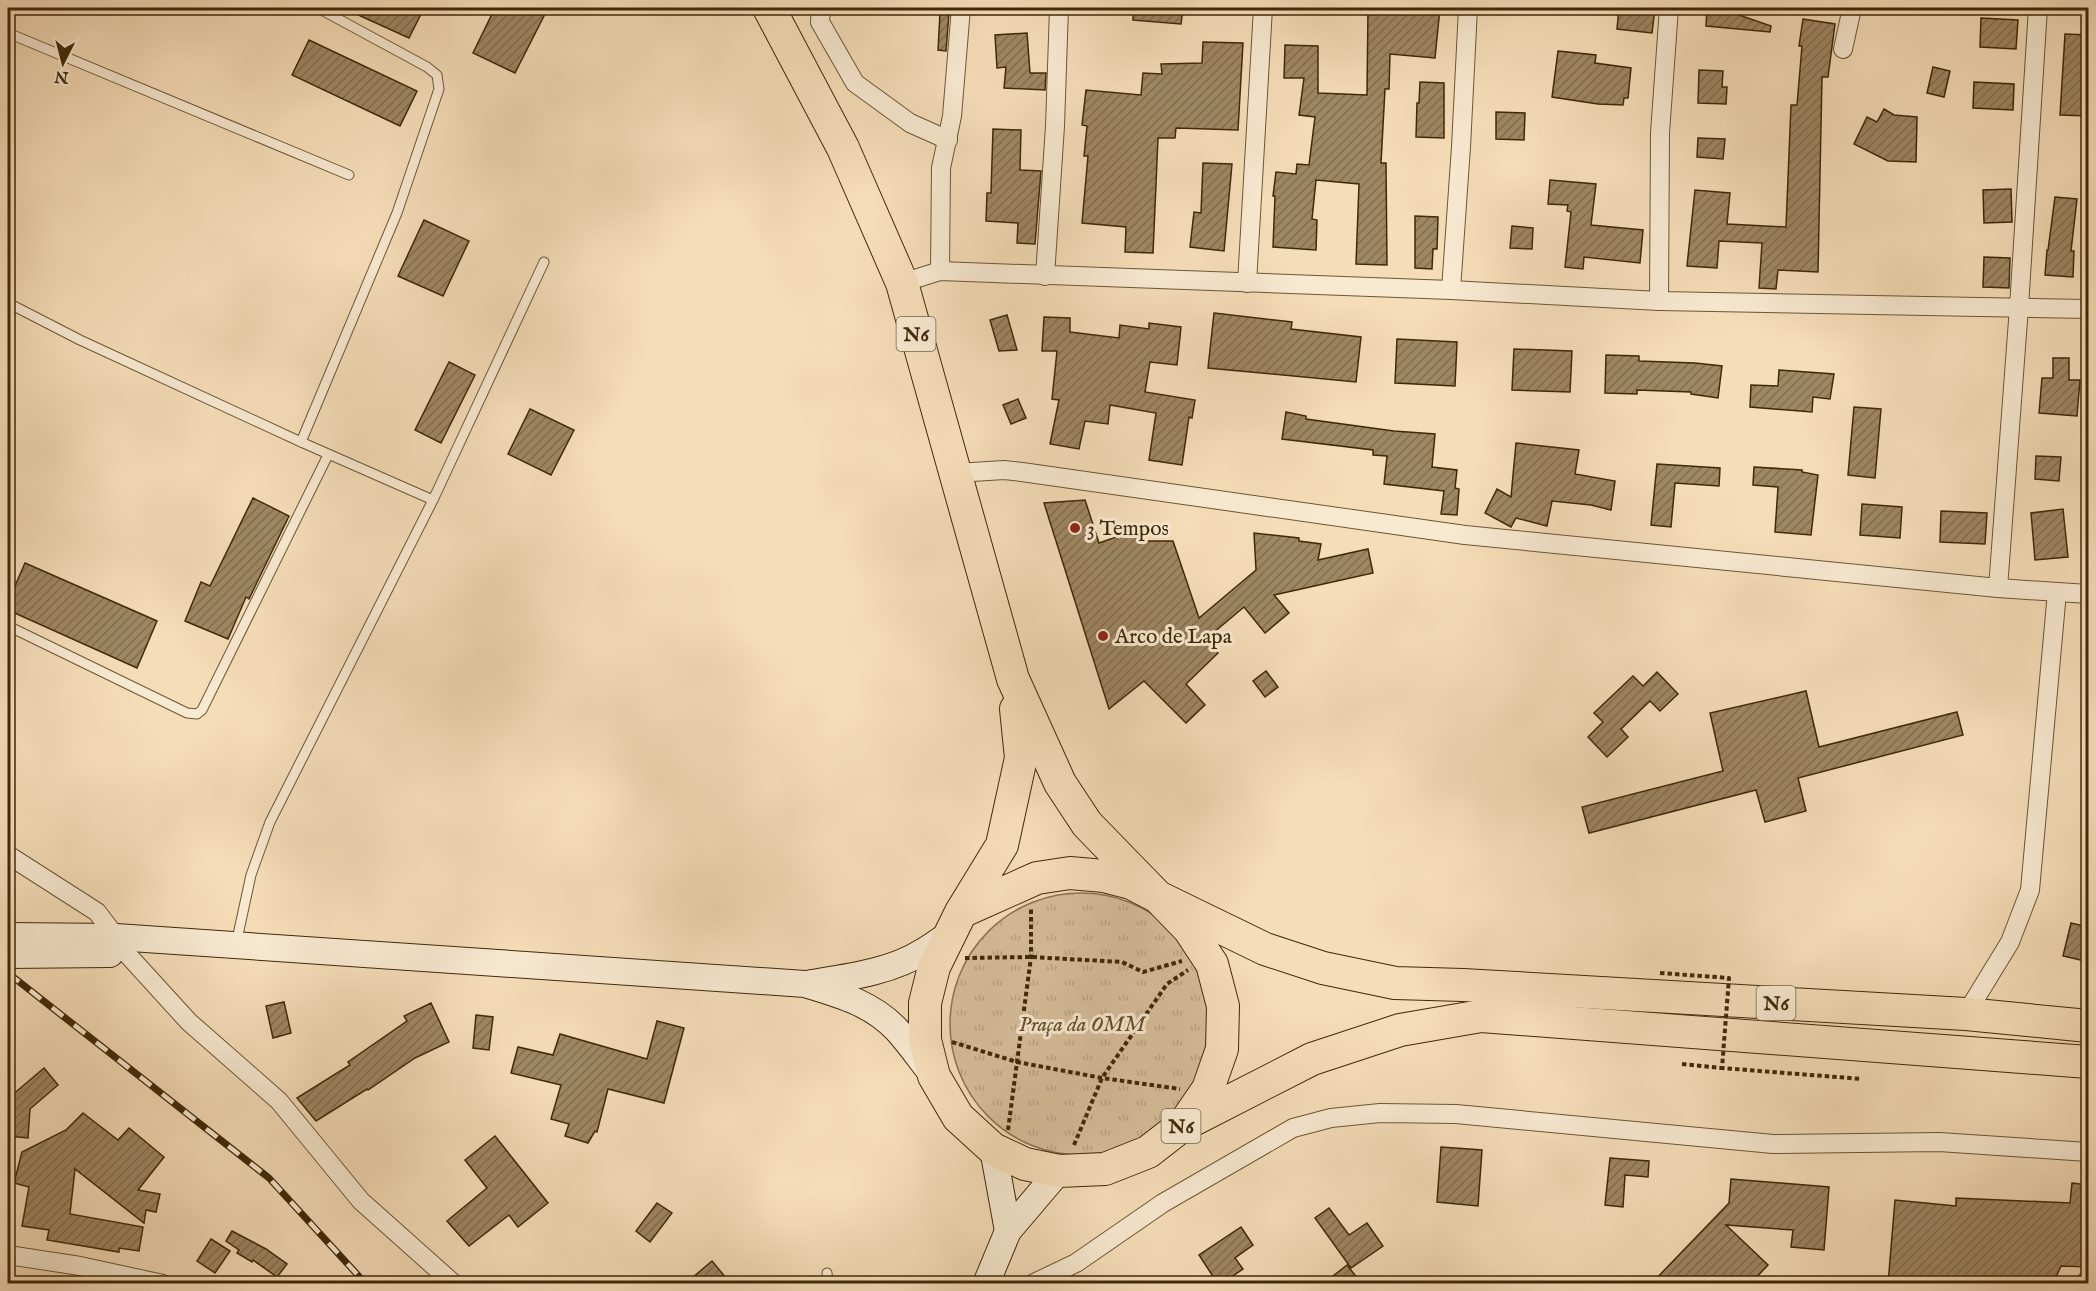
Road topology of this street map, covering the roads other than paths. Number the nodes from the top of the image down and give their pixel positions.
1 (318, 8) edge
2 (769, 8) edge
3 (821, 8) edge
4 (961, 8) edge
5 (1059, 8) edge
6 (1263, 8) edge
7 (1468, 8) edge
8 (1669, 8) edge
9 (1852, 8) edge
10 (2038, 8) edge
11 (8, 33) edge
12 (1843, 49) dead end
13 (948, 140) junction
14 (349, 175) dead end
15 (544, 262) dead end
16 (940, 271) junction
17 (1045, 276) junction
18 (902, 283) junction
19 (1247, 283) junction
20 (1451, 290) junction
21 (1659, 301) junction
22 (8, 303) edge
23 (2019, 308) junction
24 (2088, 309) edge
25 (301, 442) junction
26 (328, 455) junction
27 (956, 473) junction
28 (433, 500) junction
29 (1998, 588) junction
30 (2057, 592) junction
31 (2088, 594) edge
32 (8, 626) edge
33 (1013, 680) junction
34 (8, 855) edge
35 (1158, 897) junction
36 (951, 933) junction
37 (8, 936) edge
38 (121, 945) junction
39 (236, 946) junction
40 (8, 955) edge
41 (805, 984) junction
42 (1966, 1014) junction
43 (2088, 1026) edge
44 (2088, 1062) edge
45 (934, 1076) junction
46 (1184, 1124) junction
47 (999, 1151) junction
48 (2088, 1152) edge
49 (1059, 1171) junction
50 (1008, 1231) junction
51 (8, 1255) edge
52 (826, 1273) dead end
53 (2088, 1279) edge
54 (163, 1284) edge
55 (454, 1284) edge
56 (828, 1284) edge
57 (986, 1284) edge
58 (1032, 1284) edge
59 (2084, 1284) edge

1 - 25 lane
2 - 18 highway, N6
3 - 13 street
4 - 13 street
5 - 17 street
6 - 19 street
7 - 20 street
8 - 21 street
9 - 12 street
10 - 23 street
11 - 14 lane
13 - 16 street
15 - 28 lane
16 - 17 street
16 - 18 street
17 - 19 street
18 - 27 highway, N6
19 - 20 street
20 - 21 street
21 - 23 street
22 - 25 lane
23 - 24 street
23 - 29 street
25 - 26 lane
26 - 28 lane
26 - 32 lane
27 - 29 street
27 - 33 highway, N6
28 - 39 lane
29 - 30 street
30 - 31 street
30 - 42 street
33 - 35 highway, N6
33 - 36 highway, N6
34 - 38 street
35 - 36 highway, N6
35 - 42 highway, N6
35 - 46 highway, N6
36 - 41 street
36 - 45 highway, N6
37 - 38 street
38 - 39 street
38 - 40 street
38 - 55 street
39 - 41 street
41 - 45 street
42 - 43 highway, N6
44 - 46 highway, N6
45 - 47 highway, N6
46 - 49 highway, N6
47 - 49 highway, N6
47 - 50 street
48 - 58 street
49 - 50 street
50 - 57 street
51 - 54 street
52 - 56 lane
53 - 59 street

